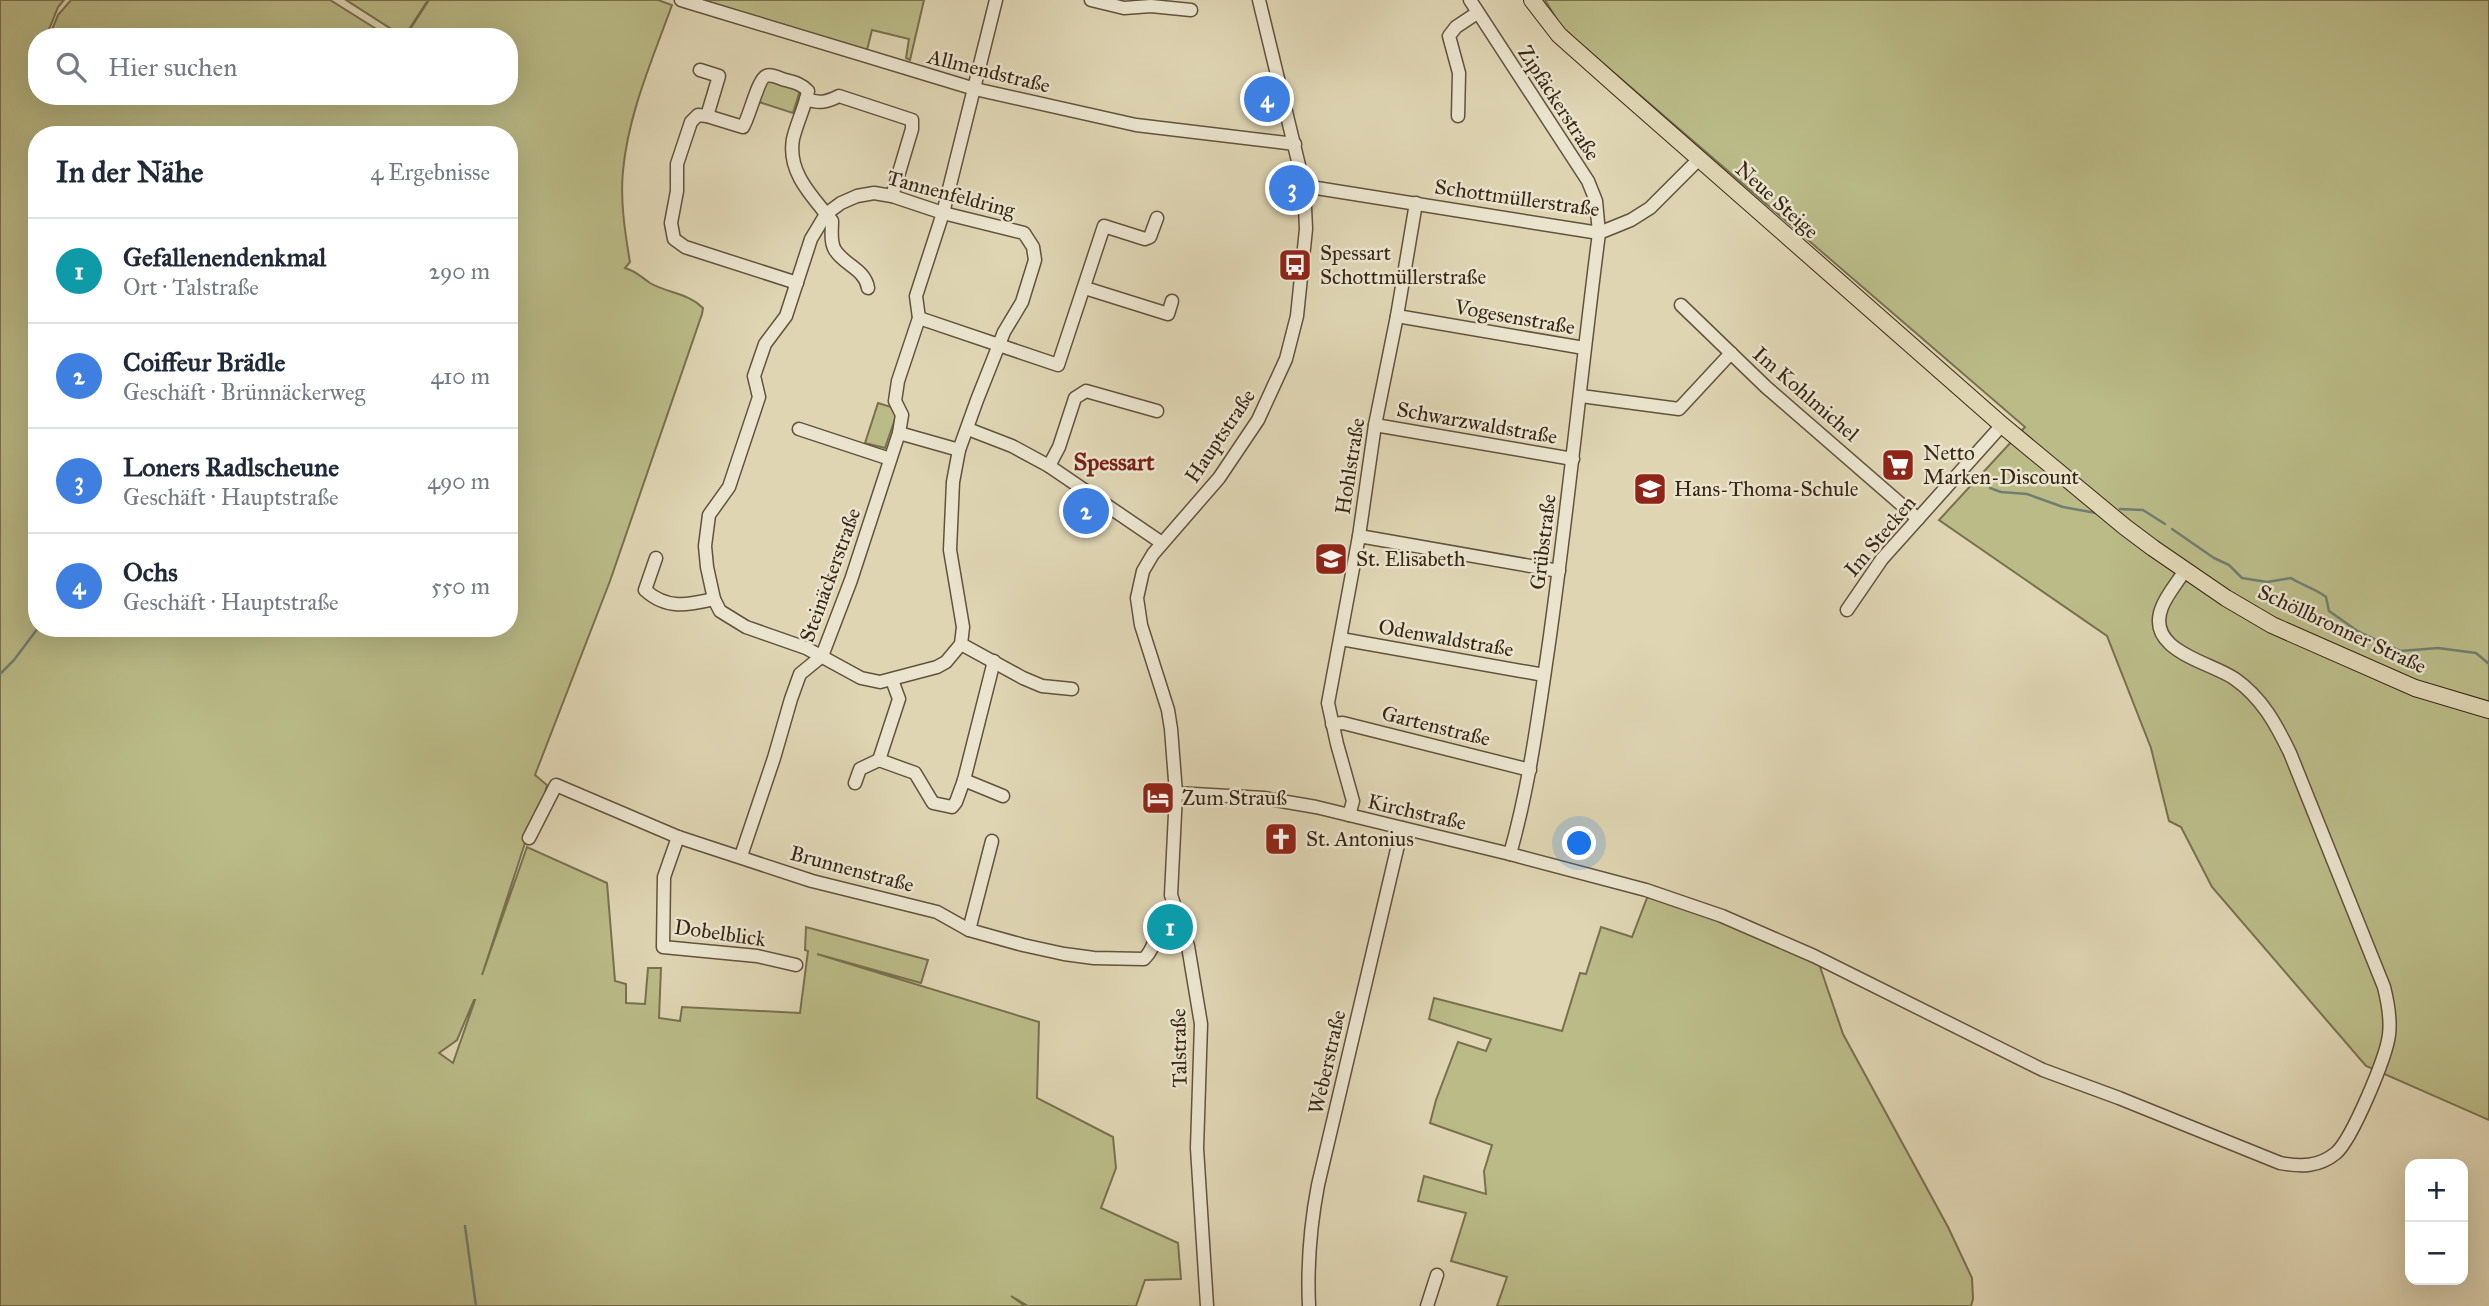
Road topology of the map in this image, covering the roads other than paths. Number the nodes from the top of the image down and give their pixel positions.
1 (681, 0) edge
2 (996, 0) edge
3 (1091, 0) edge
4 (1259, 0) edge
5 (1470, 0) edge
6 (1532, 0) edge
7 (1151, 3) edge
8 (1191, 10) dead end
9 (1478, 13) junction
10 (700, 70) dead end
11 (975, 89) junction
12 (806, 100) junction
13 (707, 116) junction
14 (1458, 116) dead end
15 (1295, 144) junction
16 (1699, 159) junction
17 (1304, 186) junction
18 (892, 196) junction
19 (1416, 202) junction
20 (943, 213) junction
21 (826, 214) junction
22 (1157, 218) dead end
23 (1599, 233) junction
24 (797, 283) junction
25 (868, 288) dead end
26 (1084, 288) junction
27 (1172, 301) dead end
28 (1681, 305) dead end
29 (1397, 316) junction
30 (919, 318) junction
31 (999, 346) junction
32 (1584, 348) junction
33 (1731, 354) junction
34 (1581, 396) junction
35 (1157, 411) dead end
36 (1375, 425) junction
37 (2002, 425) junction
38 (799, 429) dead end
39 (968, 429) junction
40 (900, 432) junction
41 (959, 450) junction
42 (890, 459) junction
43 (1573, 459) junction
44 (1049, 466) junction
45 (1918, 519) junction
46 (1359, 536) junction
47 (1162, 543) junction
48 (656, 558) dead end
49 (2185, 570) junction
50 (1559, 571) junction
51 (714, 599) junction
52 (1847, 610) dead end
53 (1341, 639) junction
54 (961, 644) junction
55 (822, 656) junction
56 (994, 662) junction
57 (1544, 675) junction
58 (892, 680) junction
59 (1072, 689) dead end
60 (2489, 710) edge
61 (1332, 724) junction
62 (879, 760) junction
63 (1530, 770) junction
64 (964, 780) junction
65 (855, 783) dead end
66 (1176, 793) junction
67 (1003, 796) dead end
68 (1349, 815) junction
69 (1402, 828) junction
70 (678, 837) junction
71 (529, 838) dead end
72 (992, 841) dead end
73 (1510, 854) junction
74 (741, 856) junction
75 (1175, 909) junction
76 (969, 930) junction
77 (796, 965) dead end
78 (1437, 1275) dead end
79 (1206, 1306) edge
80 (1309, 1306) edge
81 (1427, 1306) edge

1 - 11 street, Allmendstraße
2 - 11 street, Steinäckerstraße
3 - 7 street
4 - 15 street, Hauptstraße
5 - 9 street, Zipfäckerstraße
6 - 16 main road, Neue Steige
7 - 8 street
9 - 14 street
9 - 23 street, Zipfäckerstraße
10 - 13 street
11 - 15 street, Allmendstraße
11 - 20 street, Steinäckerstraße
12 - 13 street
12 - 18 street
12 - 21 street
13 - 24 street
15 - 17 street, Hauptstraße
16 - 23 street, Schottmüllerstraße
16 - 37 main road, Neue Steige
17 - 19 street, Schottmüllerstraße
17 - 47 street, Hauptstraße
18 - 20 street, Tannenfeldring
18 - 21 street, Tannenfeldring
19 - 23 street, Schottmüllerstraße
19 - 29 street, Hohlstraße
20 - 30 street, Steinäckerstraße
20 - 31 street, Tannenfeldring
21 - 24 street
21 - 25 street
22 - 26 street
23 - 32 street, Grübstraße
24 - 51 street
26 - 27 street
26 - 31 street
28 - 33 street, Im Kohlmichel
29 - 32 street, Vogesenstraße
29 - 36 street, Hohlstraße
30 - 31 street
30 - 40 street, Steinäckerstraße
31 - 39 street, Tannenfeldring
32 - 34 street, Grübstraße
33 - 34 street, Im Kohlmichel
33 - 45 street, Im Kohlmichel
34 - 43 street, Grübstraße
35 - 44 street
36 - 43 street, Schwarzwaldstraße
36 - 46 street, Hohlstraße
37 - 45 street, Im Stecken
37 - 49 main road, Neue Steige
38 - 42 street
39 - 41 street, Tannenfeldring
39 - 44 street
40 - 41 street
40 - 42 street, Steinäckerstraße
41 - 54 street, Tannenfeldring
42 - 55 street, Steinäckerstraße
43 - 50 street, Grübstraße
44 - 47 street
45 - 52 street, Im Stecken
46 - 50 street
46 - 53 street, Hohlstraße
47 - 66 street, Hauptstraße
48 - 51 street
49 - 60 main road, Schöllbronner Straße
49 - 73 street, Kirchstraße
50 - 57 street, Grübstraße
51 - 55 street
53 - 57 street, Odenwaldstraße
53 - 61 street, Hohlstraße
54 - 56 street
54 - 58 street
55 - 58 street
55 - 74 street, Steinäckerstraße
56 - 59 street
56 - 64 street
57 - 63 street, Grübstraße
58 - 62 street
61 - 63 street, Gartenstraße
61 - 68 street, Hohlstraße
62 - 64 street
62 - 65 street
63 - 73 street, Grübstraße
64 - 67 street
66 - 68 street, Kirchstraße
66 - 75 street, Talstraße
68 - 69 street, Kirchstraße
69 - 73 street, Kirchstraße
69 - 80 street, Weberstraße
70 - 71 street, Brunnenstraße
70 - 74 street, Brunnenstraße
70 - 77 street, Dobelblick
72 - 76 street
74 - 76 street, Brunnenstraße
75 - 76 street, Brunnenstraße
75 - 79 street, Talstraße
78 - 81 street

